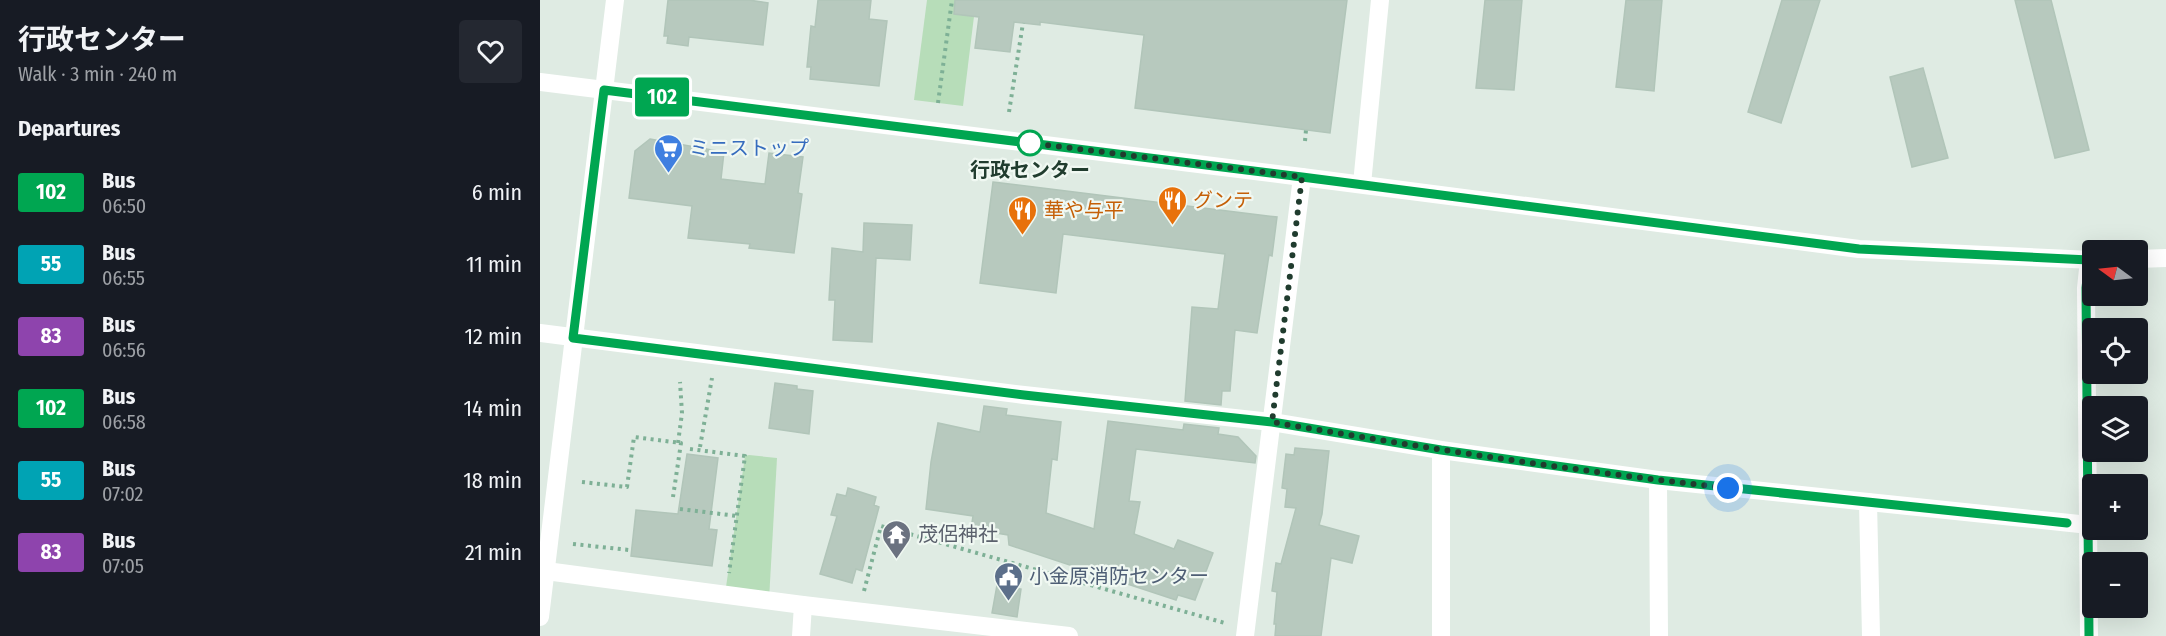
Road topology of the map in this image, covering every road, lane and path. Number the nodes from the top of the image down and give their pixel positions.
1 (615, 0) edge
2 (952, 0) edge
3 (1380, 0) edge
4 (1023, 23) dead end
5 (540, 82) edge
6 (604, 90) junction
7 (938, 103) dead end
8 (1009, 112) dead end
9 (1306, 130) dead end
10 (1305, 141) dead end
11 (1302, 177) junction
12 (1362, 184) junction
13 (2166, 258) edge
14 (2148, 259) edge
15 (2082, 260) edge
16 (2086, 306) edge
17 (540, 333) edge
18 (573, 338) junction
19 (705, 354) junction
20 (680, 382) dead end
21 (1272, 422) junction
22 (678, 443) junction
23 (700, 447) dead end
24 (690, 449) dead end
25 (1441, 450) junction
26 (2088, 474) edge
27 (1658, 480) junction
28 (582, 482) dead end
29 (673, 497) dead end
30 (1868, 502) junction
31 (680, 509) dead end
32 (736, 516) junction
33 (2082, 524) edge
34 (2089, 540) edge
35 (573, 544) dead end
36 (629, 550) dead end
37 (546, 571) junction
38 (725, 594) junction
39 (804, 605) junction
40 (858, 611) junction
41 (540, 617) edge
42 (1021, 633) edge
43 (1246, 633) edge
44 (801, 636) edge
45 (1069, 636) edge
46 (1441, 636) edge
47 (1659, 636) edge
48 (1871, 636) edge
49 (2089, 636) edge

1 - 6 street
2 - 7 path
3 - 12 street
4 - 8 path
5 - 6 street
6 - 11 street
6 - 18 street
9 - 10 path
11 - 12 street
11 - 21 street
12 - 15 street
13 - 14 street
16 - 26 street
17 - 18 street
18 - 19 street
18 - 37 street
19 - 21 street
19 - 23 path
20 - 22 path
21 - 25 street
21 - 43 street
22 - 28 path
22 - 29 path
24 - 32 path
25 - 27 street
25 - 46 street
27 - 30 street
27 - 47 street
30 - 33 street
30 - 48 street
31 - 32 path
32 - 38 path
34 - 49 street
35 - 36 path
37 - 38 street
37 - 41 street
38 - 39 street
39 - 40 street
39 - 44 street
40 - 42 street
40 - 43 path
42 - 45 street

